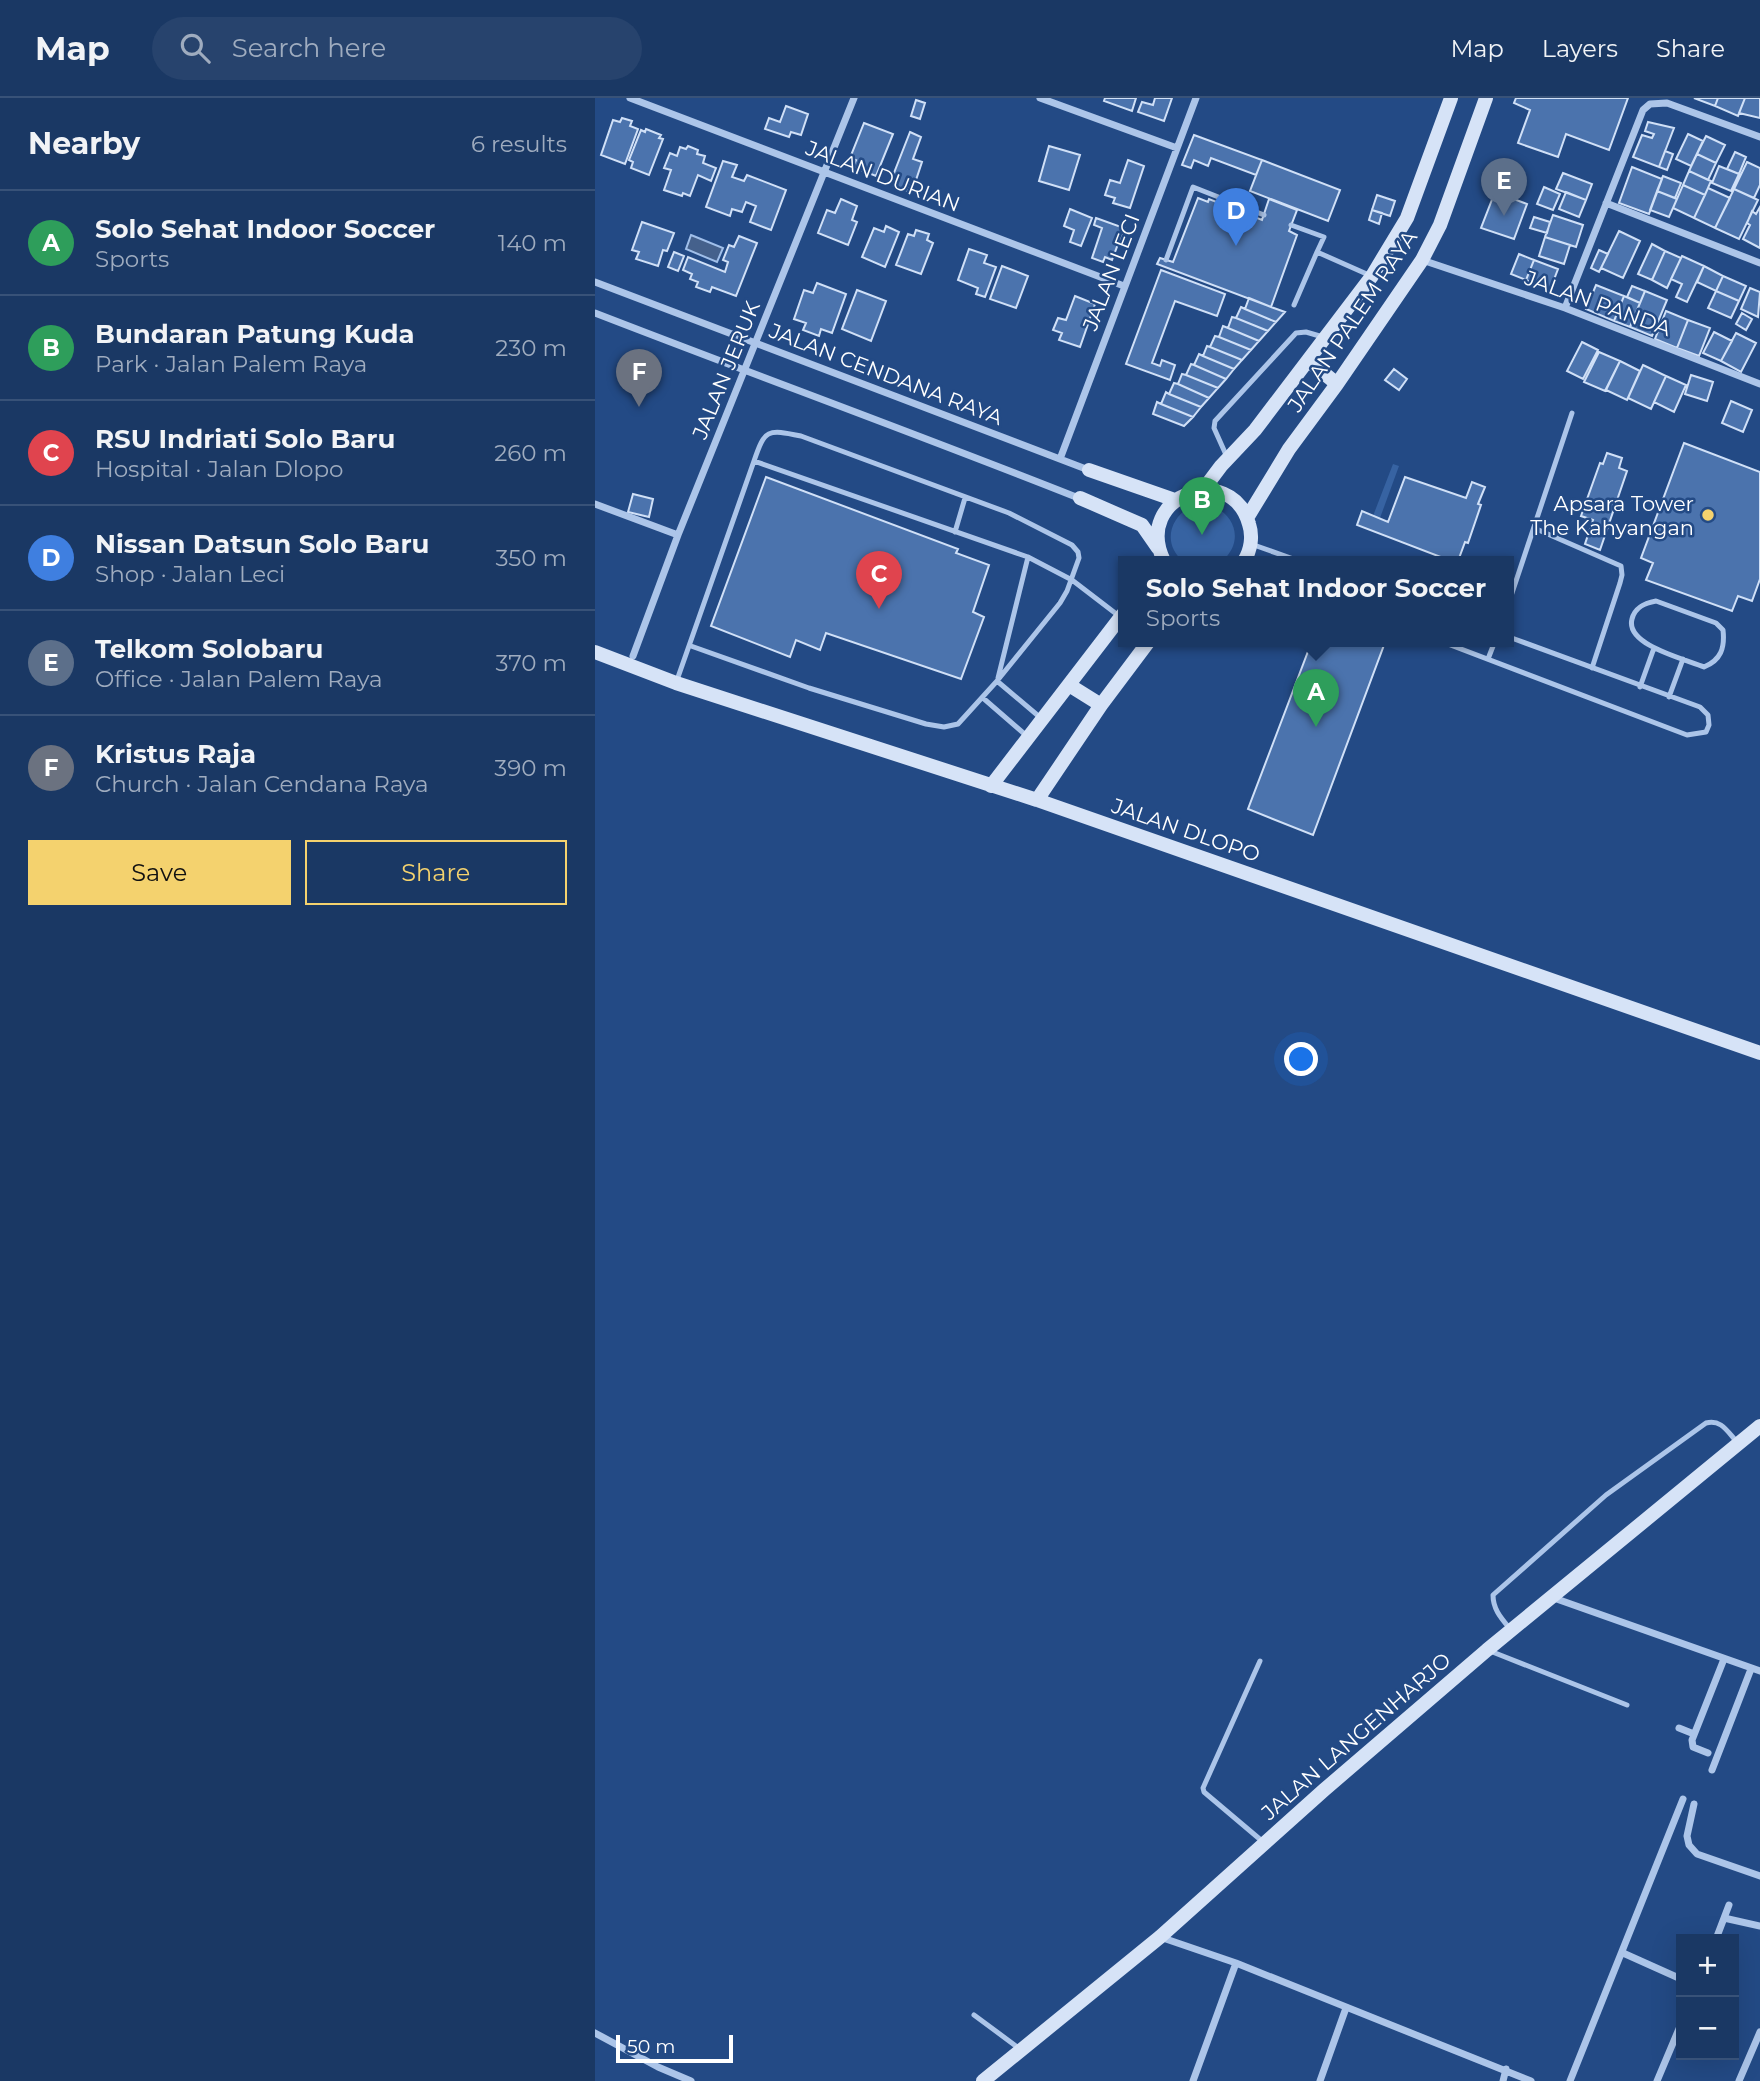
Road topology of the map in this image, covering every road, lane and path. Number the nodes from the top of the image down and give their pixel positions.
1 (630, 98) edge
2 (853, 98) edge
3 (1040, 98) edge
4 (1196, 98) edge
5 (1451, 98) edge
6 (1486, 98) edge
7 (1760, 137) edge
8 (1177, 148) junction
9 (824, 173) junction
10 (1606, 203) junction
11 (1263, 215) dead end
12 (1291, 225) dead end
13 (1317, 252) junction
14 (1165, 260) dead end
15 (1422, 260) junction
16 (1760, 264) edge
17 (1372, 276) junction
18 (595, 282) edge
19 (1124, 286) junction
20 (1294, 305) dead end
21 (1565, 308) junction
22 (595, 313) edge
23 (1327, 338) junction
24 (755, 343) junction
25 (1309, 361) junction
26 (745, 371) junction
27 (1337, 384) junction
28 (1760, 384) edge
29 (1572, 414) dead end
30 (1060, 459) junction
31 (1228, 460) junction
32 (754, 461) junction
33 (1088, 469) joint
34 (1203, 490) junction
35 (965, 498) junction
36 (1078, 498) joint
37 (1175, 500) junction
38 (595, 504) edge
39 (1247, 518) junction
40 (1534, 528) junction
41 (955, 532) junction
42 (678, 535) junction
43 (1251, 544) junction
44 (1161, 556) edge
45 (1162, 556) edge
46 (1246, 556) edge
47 (1285, 556) edge
48 (1028, 557) junction
49 (1072, 580) junction
50 (1514, 588) edge
51 (1118, 613) edge
52 (1118, 621) edge
53 (1514, 638) edge
54 (691, 646) junction
55 (1144, 647) edge
56 (1456, 647) edge
57 (1493, 647) edge
58 (1654, 648) junction
59 (595, 652) edge
60 (633, 656) dead end
61 (1488, 659) junction
62 (1683, 659) junction
63 (1592, 668) junction
64 (997, 681) junction
65 (676, 683) junction
66 (1069, 685) junction
67 (1640, 687) junction
68 (1669, 697) junction
69 (983, 698) junction
70 (1101, 705) junction
71 (1042, 719) junction
72 (1028, 737) junction
73 (991, 786) junction
74 (1037, 800) junction
75 (1760, 1053) edge
76 (1759, 1428) edge
77 (1739, 1444) junction
78 (1550, 1597) junction
79 (1511, 1630) junction
80 (1487, 1650) junction
81 (1724, 1659) junction
82 (1260, 1661) dead end
83 (1751, 1669) junction
84 (1760, 1671) edge
85 (1627, 1705) dead end
86 (1679, 1728) dead end
87 (1694, 1734) junction
88 (1708, 1753) dead end
89 (1712, 1770) dead end
90 (1683, 1799) dead end
91 (1694, 1804) dead end
92 (1265, 1843) junction
93 (1760, 1875) edge
94 (1729, 1905) dead end
95 (1724, 1918) junction
96 (1760, 1926) edge
97 (1718, 1934) edge
98 (1160, 1937) junction
99 (1623, 1953) junction
100 (1236, 1963) junction
101 (1676, 1977) edge
102 (1346, 2008) junction
103 (974, 2015) dead end
104 (1760, 2032) edge
105 (595, 2034) edge
106 (1676, 2036) edge
107 (1020, 2049) junction
108 (1506, 2070) junction
109 (691, 2081) edge
110 (983, 2081) edge
111 (1193, 2081) edge
112 (1320, 2081) edge
113 (1503, 2081) edge
114 (1531, 2081) edge
115 (1570, 2081) edge
116 (1657, 2081) edge
117 (1739, 2081) edge

1 - 9 street, JALAN DURIAN
2 - 9 street, JALAN JERUK
3 - 8 street
4 - 8 street, JALAN LECI
5 - 17 street, JALAN PALEM RAYA
6 - 15 street, JALAN PALEM RAYA
7 - 10 street
8 - 19 street, JALAN LECI
9 - 19 street, JALAN DURIAN
9 - 24 street, JALAN JERUK
10 - 16 street
10 - 21 street
11 - 14 lane
12 - 13 lane
13 - 17 lane
13 - 20 lane
15 - 21 street, JALAN PANDA
15 - 27 street, JALAN PALEM RAYA
17 - 23 street, JALAN PALEM RAYA
18 - 24 street, JALAN CENDANA RAYA
19 - 30 street, JALAN LECI
21 - 28 street, JALAN PANDA
22 - 26 street
23 - 25 street, JALAN PALEM RAYA
23 - 31 lane
24 - 26 street, JALAN JERUK
24 - 30 street, JALAN CENDANA RAYA
25 - 27 street
25 - 31 street, JALAN PALEM RAYA
26 - 36 street
26 - 42 street, JALAN JERUK
27 - 39 street, JALAN PALEM RAYA
29 - 40 lane
30 - 33 street, JALAN CENDANA RAYA
31 - 34 street, JALAN PALEM RAYA
32 - 35 lane
32 - 41 lane
32 - 54 lane
33 - 37 street
34 - 37 street
34 - 39 street
35 - 41 lane
35 - 49 lane
36 - 44 street
37 - 45 street
38 - 42 street
39 - 43 street
40 - 50 lane
40 - 63 lane
41 - 48 lane
42 - 60 street, JALAN JERUK
43 - 46 street
43 - 47 lane
48 - 49 lane
48 - 64 lane
49 - 51 lane
49 - 64 lane
52 - 66 street
53 - 63 lane
54 - 65 lane
54 - 69 lane
55 - 70 street
56 - 61 lane
57 - 61 lane
58 - 62 lane
58 - 62 lane
58 - 67 lane
59 - 65 street, JALAN DLOPO
61 - 68 lane
62 - 68 lane
63 - 67 lane
64 - 69 lane
64 - 71 lane
65 - 73 street, JALAN DLOPO
66 - 70 street
66 - 71 street
67 - 68 lane
69 - 72 lane
70 - 74 street
71 - 72 street
72 - 73 street
73 - 74 street, JALAN DLOPO
74 - 75 street, JALAN DLOPO
76 - 77 street, JALAN LANGENHARJO
77 - 78 street, JALAN LANGENHARJO
77 - 79 lane
78 - 79 street, JALAN LANGENHARJO
78 - 81 street
79 - 80 street, JALAN LANGENHARJO
80 - 85 lane
80 - 92 street, JALAN LANGENHARJO
81 - 83 street
81 - 87 street
82 - 92 lane
83 - 84 street
83 - 89 street
86 - 87 street
87 - 88 street
90 - 99 street
91 - 93 street
92 - 98 street, JALAN LANGENHARJO
94 - 95 street
95 - 96 street
95 - 97 street
98 - 100 street
98 - 107 street, JALAN LANGENHARJO
99 - 101 street
99 - 115 street
100 - 102 street
100 - 111 street
102 - 108 street
102 - 112 street
103 - 107 lane
104 - 117 street
105 - 109 street
106 - 116 street
107 - 110 street, JALAN LANGENHARJO
108 - 113 street
108 - 114 street

